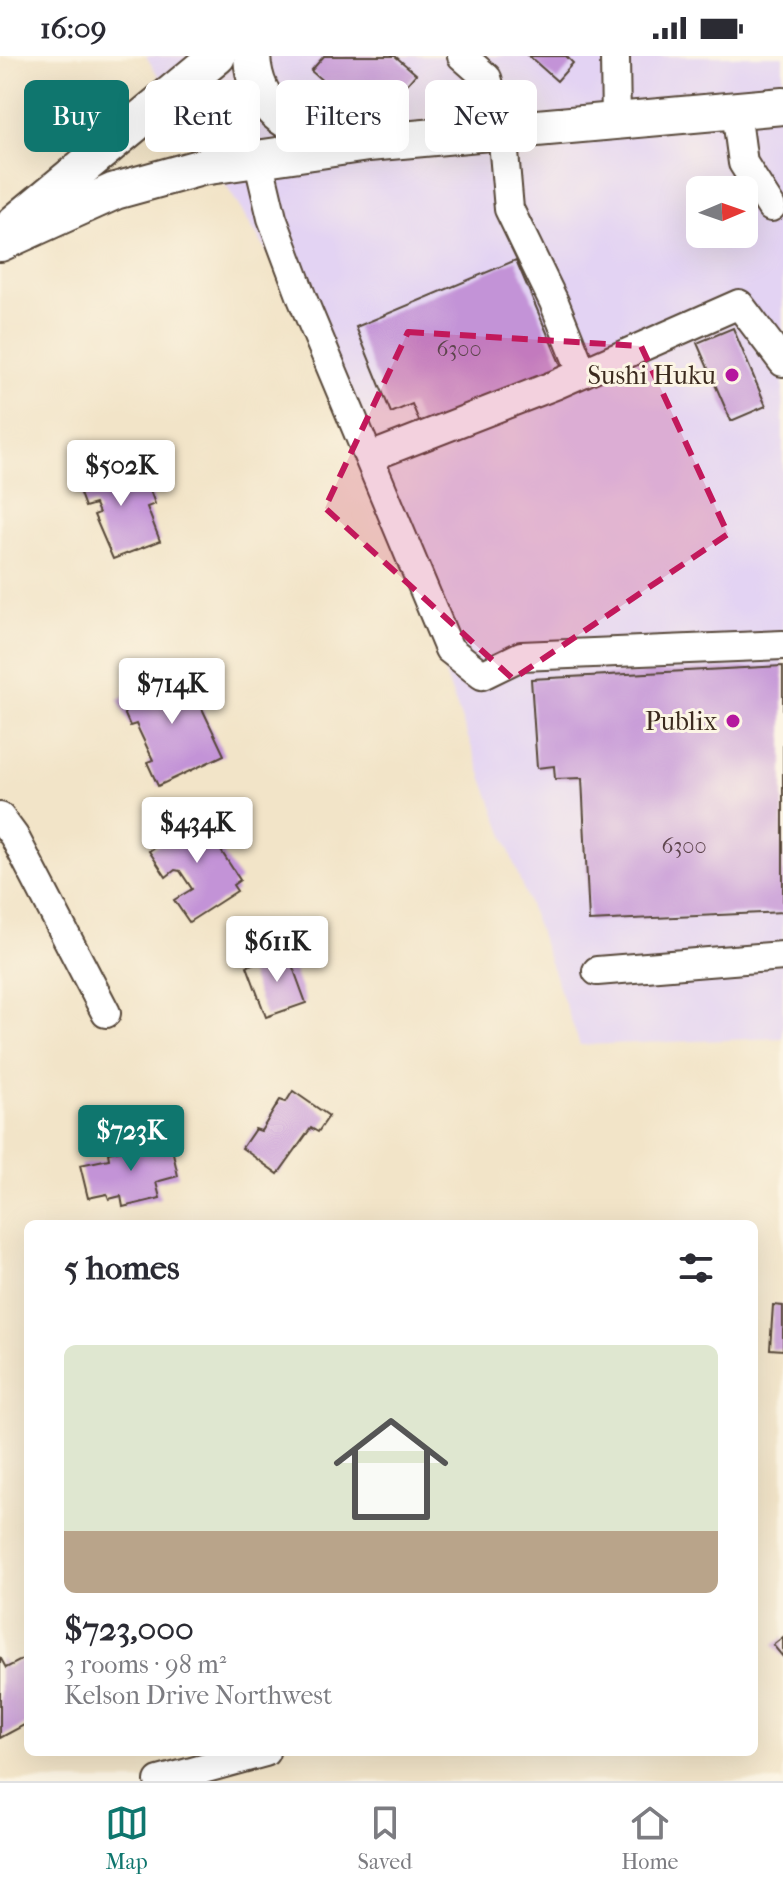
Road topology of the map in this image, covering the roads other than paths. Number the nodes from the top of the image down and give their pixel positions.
1 (217, 56) edge
2 (252, 56) edge
3 (462, 56) edge
4 (615, 58) edge
5 (488, 80) edge
6 (783, 106) edge
7 (276, 110) edge
8 (736, 111) junction
9 (616, 120) junction
10 (537, 127) edge
11 (306, 152) edge
12 (504, 152) edge
13 (258, 159) junction
14 (771, 207) dead end
15 (0, 236) edge
16 (0, 243) edge
17 (783, 362) edge
18 (582, 372) junction
19 (370, 457) junction
20 (783, 645) edge
21 (0, 817) edge
22 (783, 956) edge
23 (597, 971) dead end
24 (106, 1013) dead end
25 (250, 1756) edge
26 (159, 1781) edge

1 - 15 main road
2 - 7 main road
3 - 5 street
4 - 9 street
6 - 8 main road
8 - 9 main road
8 - 14 street
9 - 10 main road
11 - 13 main road
12 - 18 street
13 - 16 main road
13 - 19 street
17 - 18 street
18 - 19 street
19 - 20 street
21 - 24 street
22 - 23 street
25 - 26 street

